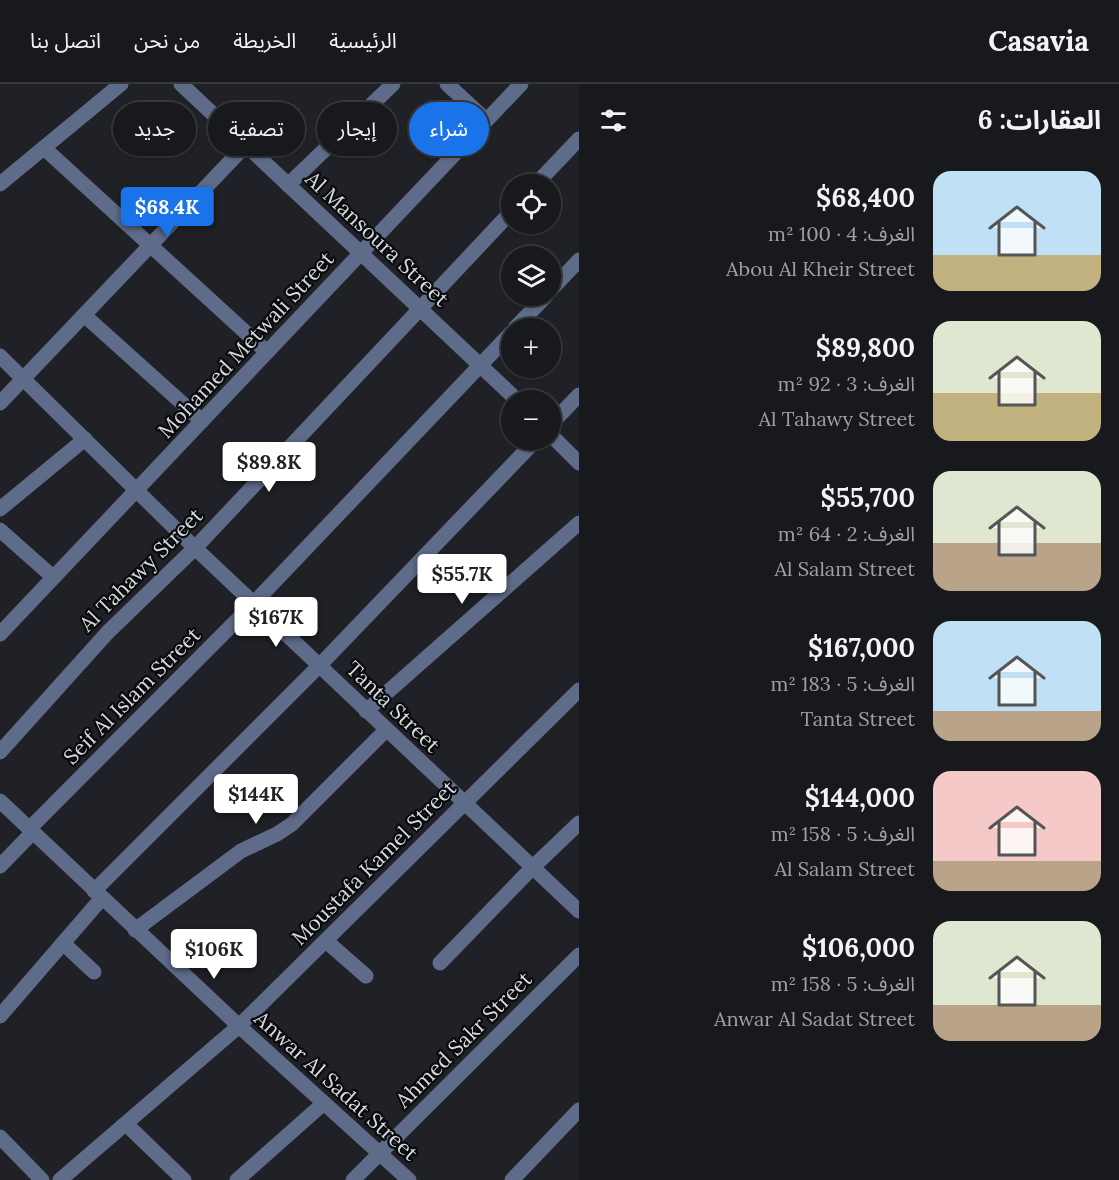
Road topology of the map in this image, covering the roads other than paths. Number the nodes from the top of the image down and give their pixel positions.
1 (122, 84) edge
2 (181, 84) edge
3 (393, 84) edge
4 (447, 84) edge
5 (521, 84) edge
6 (466, 102) edge
7 (208, 109) edge
8 (489, 117) edge
9 (579, 139) edge
10 (44, 148) junction
11 (235, 156) edge
12 (258, 156) edge
13 (452, 156) edge
14 (546, 174) edge
15 (0, 184) edge
16 (288, 185) junction
17 (501, 223) edge
18 (150, 245) junction
19 (362, 253) junction
20 (579, 260) edge
21 (561, 279) edge
22 (536, 306) edge
23 (420, 308) junction
24 (84, 315) junction
25 (525, 318) edge
26 (501, 344) edge
27 (267, 352) junction
28 (0, 356) edge
29 (481, 365) junction
30 (23, 379) junction
31 (507, 390) edge
32 (579, 395) edge
33 (0, 403) edge
34 (561, 414) edge
35 (202, 421) junction
36 (85, 440) junction
37 (561, 445) edge
38 (526, 450) edge
39 (579, 463) edge
40 (137, 491) junction
41 (0, 509) edge
42 (579, 523) edge
43 (0, 530) edge
44 (195, 548) junction
45 (53, 577) junction
46 (253, 604) junction
47 (3, 623) edge
48 (319, 666) junction
49 (579, 690) edge
50 (366, 711) junction
51 (386, 730) junction
52 (0, 752) edge
53 (0, 801) edge
54 (464, 804) junction
55 (579, 823) edge
56 (31, 830) junction
57 (0, 866) edge
58 (532, 868) junction
59 (98, 895) junction
60 (579, 911) edge
61 (135, 930) junction
62 (326, 940) junction
63 (63, 943) junction
64 (579, 955) edge
65 (440, 963) dead end
66 (94, 972) dead end
67 (366, 976) dead end
68 (0, 1016) edge
69 (239, 1026) junction
70 (324, 1103) junction
71 (579, 1110) edge
72 (126, 1124) junction
73 (3, 1147) edge
74 (380, 1154) junction
75 (42, 1180) edge
76 (60, 1180) edge
77 (184, 1180) edge
78 (237, 1180) edge
79 (353, 1180) edge
80 (409, 1180) edge
81 (512, 1180) edge

1 - 10 street
2 - 7 street, Al Mansoura Street
3 - 16 street
4 - 6 street
5 - 8 street, Mohamed Metwali Street
9 - 14 street
10 - 15 street
10 - 18 street
11 - 18 street
12 - 16 street, Al Mansoura Street
13 - 19 street, Mohamed Metwali Street
16 - 19 street, Al Mansoura Street
17 - 23 street, Al Tahawy Street
18 - 24 street
18 - 27 street
19 - 23 street, Al Mansoura Street
19 - 27 street, Mohamed Metwali Street
20 - 21 street
22 - 25 street
23 - 29 street, Al Mansoura Street
23 - 44 street, Al Tahawy Street
24 - 30 street
24 - 35 street
26 - 29 street, Seif Al Islam Street
27 - 35 street, Mohamed Metwali Street
28 - 30 street, Tanta Street
29 - 31 street, Al Mansoura Street
29 - 46 street, Seif Al Islam Street
30 - 33 street
30 - 36 street, Tanta Street
32 - 34 street
35 - 40 street, Mohamed Metwali Street
36 - 40 street, Tanta Street
36 - 41 street
37 - 39 street
38 - 48 street
40 - 44 street, Tanta Street
40 - 45 street, Mohamed Metwali Street
42 - 50 street
43 - 45 street
44 - 46 street, Tanta Street
44 - 52 street, Al Tahawy Street
45 - 47 street, Mohamed Metwali Street
46 - 48 street, Tanta Street
46 - 56 street, Seif Al Islam Street
48 - 50 street, Tanta Street
48 - 59 street
49 - 54 street, Moustafa Kamel Street
50 - 51 street, Tanta Street
51 - 54 street, Tanta Street
51 - 61 street
53 - 56 street, Anwar Al Sadat Street
54 - 58 street, Tanta Street
54 - 62 street, Moustafa Kamel Street
55 - 58 street
56 - 57 street, Seif Al Islam Street
56 - 59 street, Anwar Al Sadat Street
58 - 60 street, Tanta Street
58 - 65 street
59 - 61 street, Anwar Al Sadat Street
59 - 63 street
61 - 69 street, Anwar Al Sadat Street
62 - 67 street
62 - 69 street, Moustafa Kamel Street
63 - 66 street
63 - 68 street
64 - 74 street, Ahmed Sakr Street
69 - 70 street, Anwar Al Sadat Street
69 - 72 street, Moustafa Kamel Street
70 - 74 street, Anwar Al Sadat Street
70 - 78 street
71 - 81 street
72 - 76 street, Moustafa Kamel Street
72 - 77 street
73 - 75 street
74 - 79 street, Ahmed Sakr Street
74 - 80 street, Anwar Al Sadat Street

